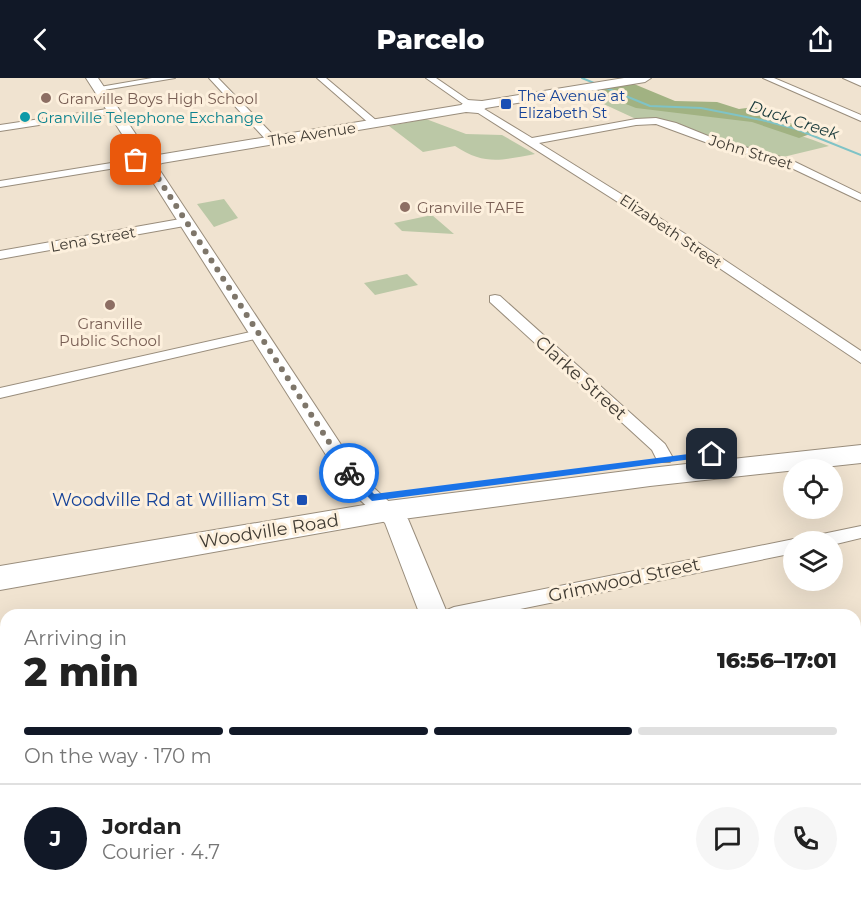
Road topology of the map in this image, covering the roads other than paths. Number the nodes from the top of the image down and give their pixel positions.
1 (171, 78) edge
2 (213, 78) edge
3 (321, 78) edge
4 (430, 78) edge
5 (645, 78) edge
6 (767, 78) edge
7 (849, 78) edge
8 (626, 79) edge
9 (861, 82) edge
10 (95, 83) edge
11 (474, 107) junction
12 (114, 111) junction
13 (861, 118) edge
14 (374, 123) junction
15 (0, 128) edge
16 (272, 140) junction
17 (529, 142) junction
18 (145, 157) junction
19 (0, 184) edge
20 (861, 198) edge
21 (186, 222) junction
22 (0, 255) edge
23 (495, 299) dead end
24 (259, 334) junction
25 (861, 358) edge
26 (0, 393) edge
27 (861, 439) edge
28 (861, 454) edge
29 (664, 458) junction
30 (380, 504) junction
31 (861, 532) edge
32 (843, 536) edge
33 (783, 548) edge
34 (0, 562) edge
35 (0, 578) edge
36 (432, 609) edge
37 (484, 609) edge

1 - 10 street
2 - 16 street
3 - 14 street
4 - 11 street, Elizabeth Street
5 - 8 street, The Avenue
6 - 13 street
7 - 9 street
8 - 11 street, The Avenue
10 - 12 street
11 - 14 street, The Avenue
11 - 17 street, Elizabeth Street
12 - 15 street
12 - 18 street
14 - 16 street, The Avenue
16 - 18 street, The Avenue
17 - 20 street, John Street
17 - 25 street, Elizabeth Street
18 - 19 street, The Avenue
18 - 21 street
21 - 22 street, Lena Street
21 - 24 street
23 - 29 street, Clarke Street
24 - 26 street
24 - 30 street
27 - 29 main road, Woodville Road
28 - 30 main road, Woodville Road
29 - 30 main road, Woodville Road
30 - 34 main road, Woodville Road
30 - 35 main road, Woodville Road
30 - 36 street
31 - 32 street
33 - 37 street, Grimwood Street

